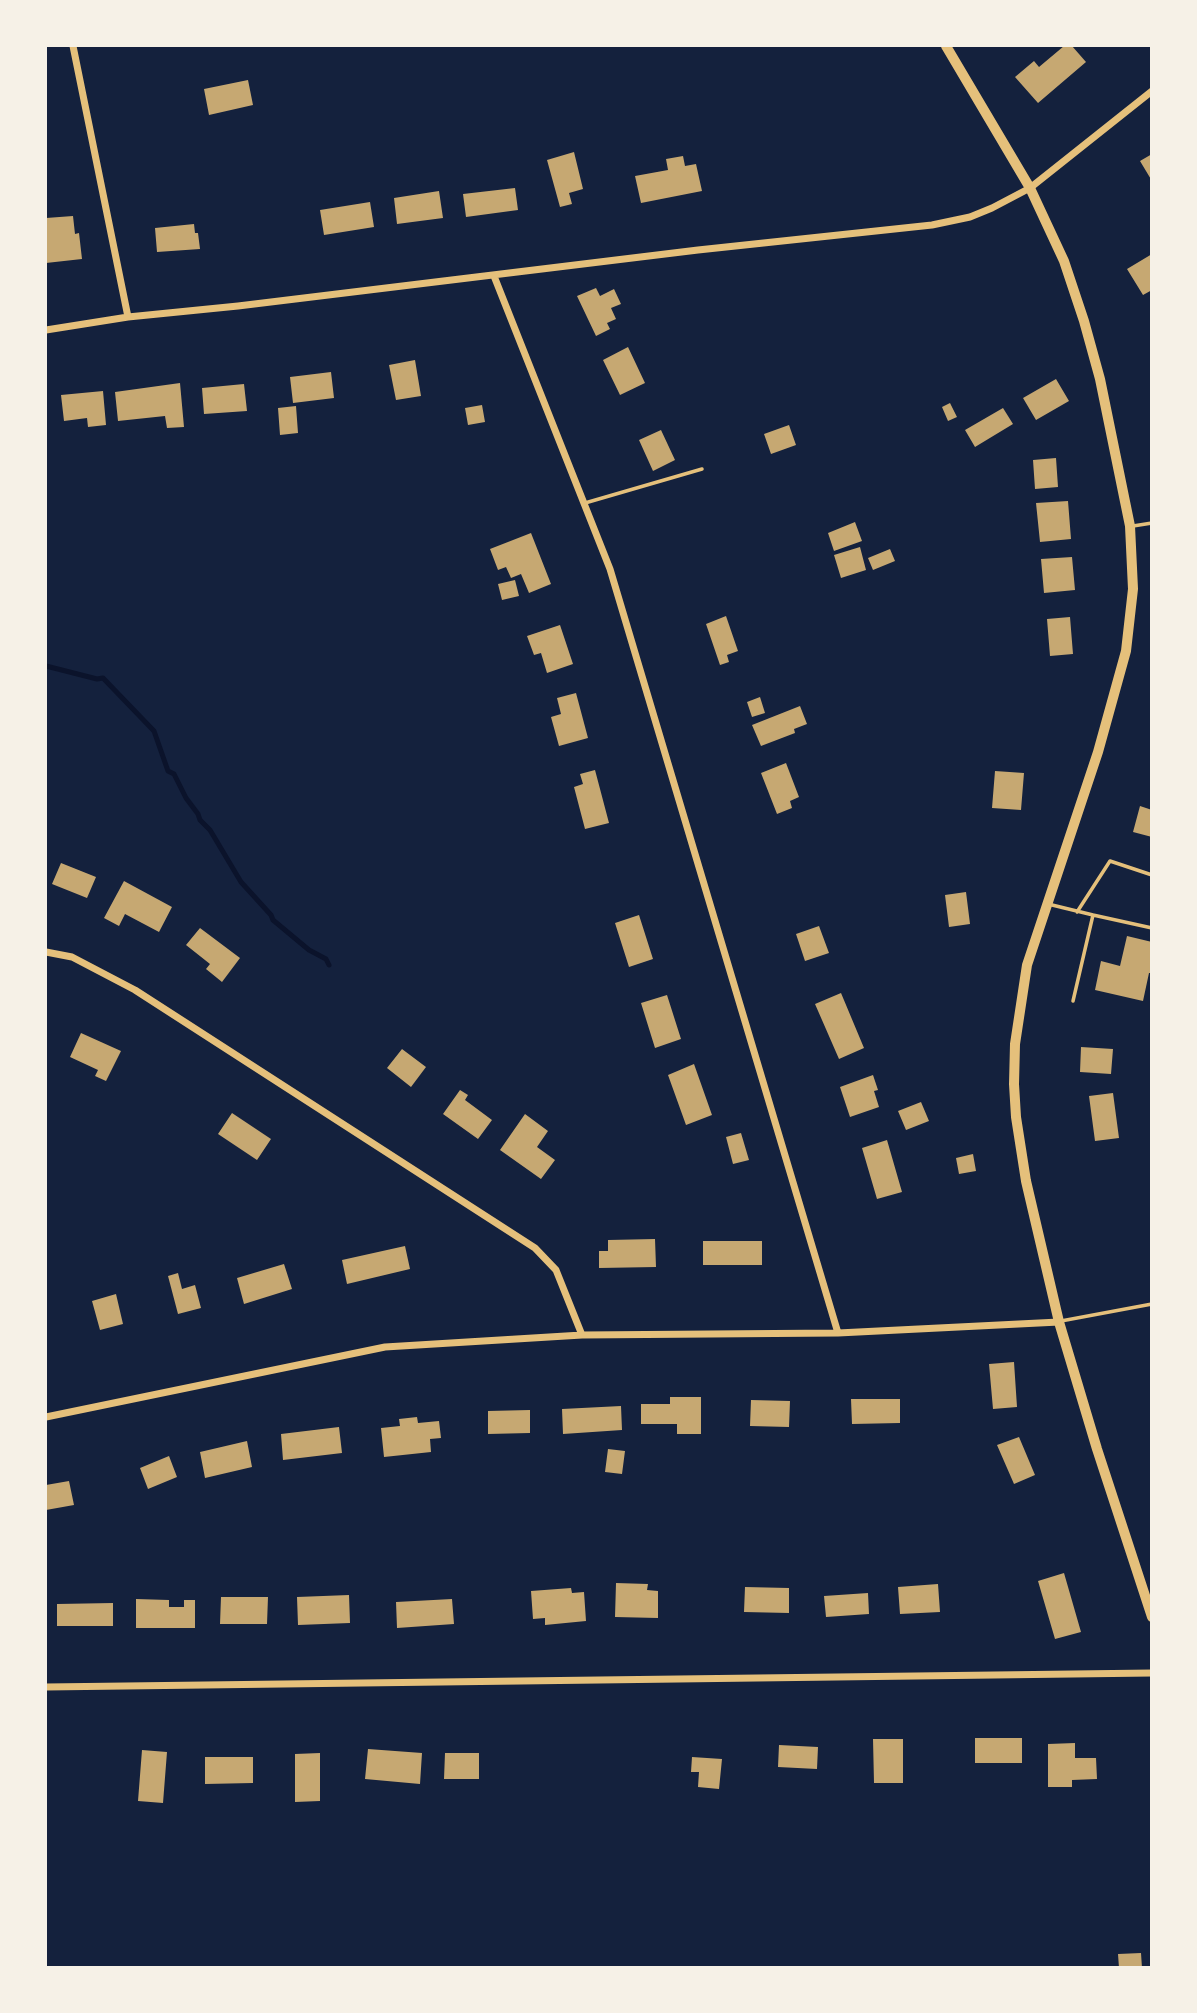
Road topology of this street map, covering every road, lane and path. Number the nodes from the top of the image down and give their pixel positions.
1 (73, 46) edge
2 (946, 46) edge
3 (1152, 91) edge
4 (1030, 188) junction
5 (494, 276) junction
6 (128, 317) junction
7 (46, 330) edge
8 (702, 468) dead end
9 (585, 503) junction
10 (1152, 523) edge
11 (1130, 526) junction
12 (1152, 875) edge
13 (1046, 903) junction
14 (1077, 912) junction
15 (1093, 915) junction
16 (1152, 928) edge
17 (46, 953) edge
18 (1073, 1002) dead end
19 (1152, 1304) edge
20 (1059, 1322) junction
21 (838, 1333) junction
22 (582, 1335) junction
23 (46, 1417) edge
24 (1152, 1617) edge
25 (1152, 1673) edge
26 (46, 1687) edge

1 - 6 street
2 - 4 street
3 - 4 street
4 - 5 street
4 - 11 street
5 - 6 street
5 - 9 street
6 - 7 street
8 - 9 lane
9 - 21 street
10 - 11 lane
11 - 13 street
12 - 14 lane
13 - 14 lane
13 - 20 street
14 - 15 lane
15 - 16 lane
15 - 18 lane
17 - 22 street
19 - 20 lane
20 - 21 street
20 - 24 street
21 - 22 street
22 - 23 street
25 - 26 street

